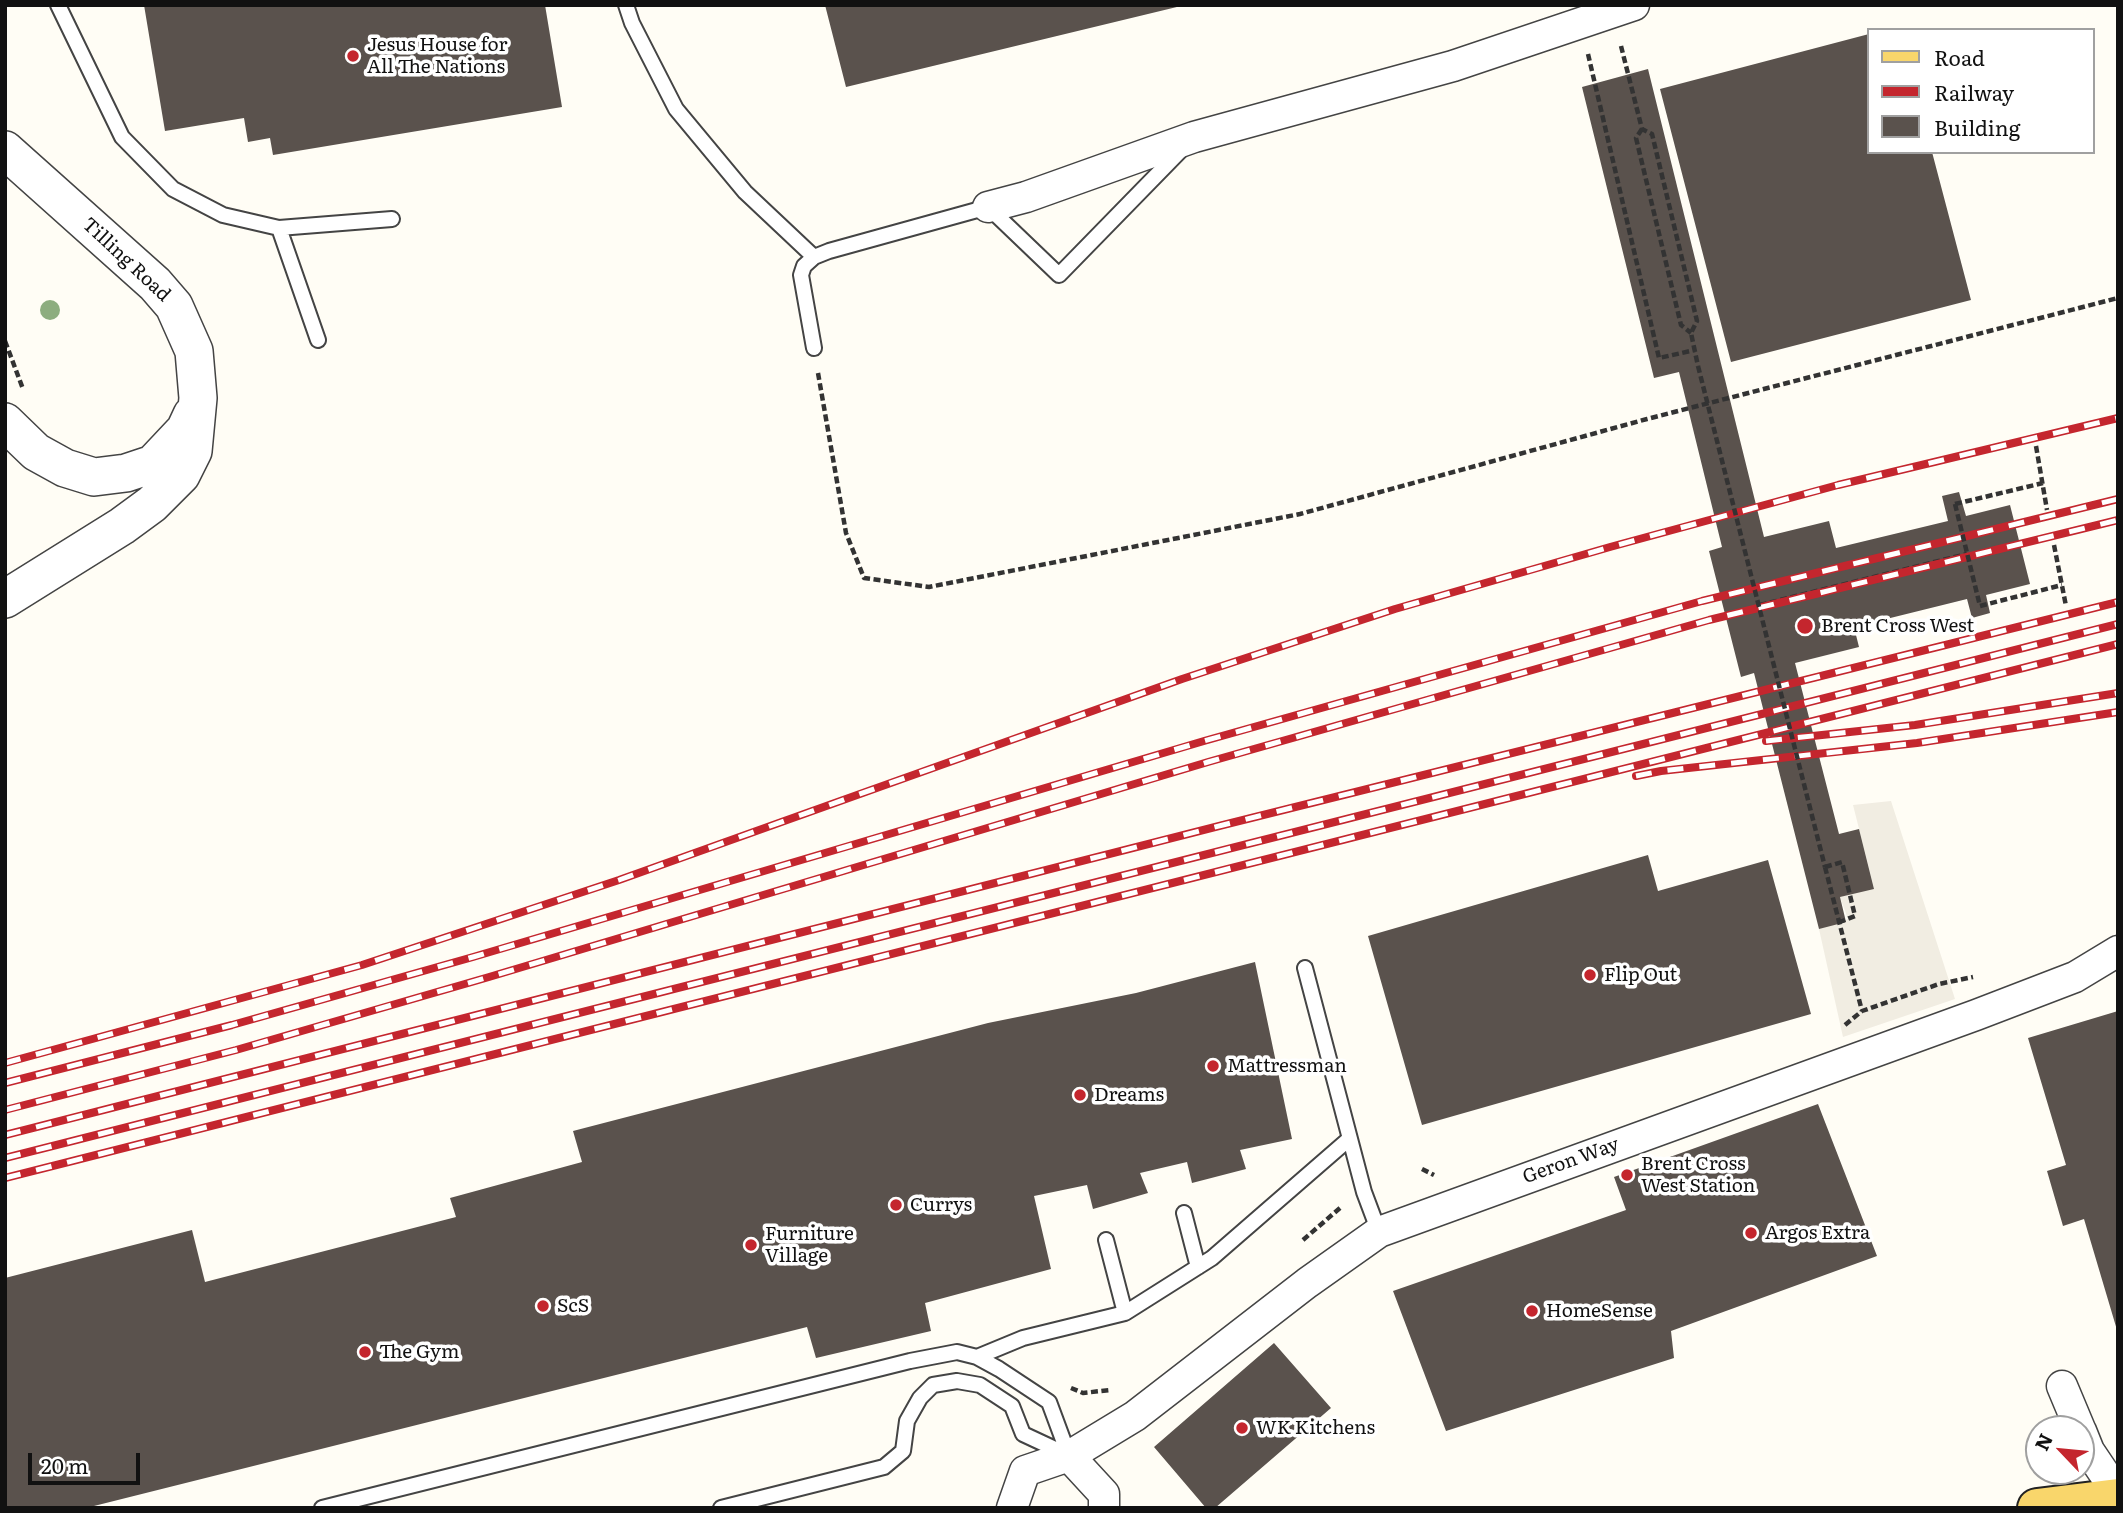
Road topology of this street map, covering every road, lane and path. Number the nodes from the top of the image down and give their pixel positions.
1 (58, 5) edge
2 (626, 5) edge
3 (1623, 8) edge
4 (1580, 22) junction
5 (1642, 129) junction
6 (1194, 137) junction
7 (5, 150) edge
8 (988, 207) junction
9 (393, 219) dead end
10 (279, 228) junction
11 (814, 257) junction
12 (2118, 298) edge
13 (1691, 333) junction
14 (318, 340) dead end
15 (5, 341) edge
16 (814, 348) joint
17 (1695, 350) junction
18 (198, 398) junction
19 (16, 411) edge
20 (2036, 446) dead end
21 (2043, 483) junction
22 (2047, 510) dead end
23 (2054, 545) dead end
24 (1967, 554) junction
25 (2062, 585) junction
26 (5, 599) edge
27 (1760, 605) junction
28 (2066, 606) dead end
29 (1825, 867) junction
30 (1840, 922) junction
31 (2118, 951) edge
32 (1306, 968) dead end
33 (1939, 984) dead end
34 (1862, 1011) junction
35 (1841, 1028) dead end
36 (1349, 1139) junction
37 (1184, 1213) dead end
38 (1379, 1232) junction
39 (1106, 1240) dead end
40 (1198, 1267) junction
41 (1125, 1313) junction
42 (977, 1357) junction
43 (2063, 1386) dead end
44 (2075, 1415) edge
45 (1069, 1455) junction
46 (2095, 1459) edge
47 (2118, 1497) edge
48 (322, 1508) edge
49 (721, 1508) edge
50 (1012, 1508) edge
51 (1104, 1508) edge
52 (2037, 1508) edge
53 (2073, 1508) edge

1 - 10 lane
2 - 11 lane
3 - 4 street
3 - 5 path
4 - 6 street
4 - 17 path
5 - 13 path
5 - 13 path
6 - 8 street
6 - 8 lane
7 - 18 street, Tilling Road
8 - 11 lane
9 - 10 lane
10 - 14 lane
11 - 16 lane
12 - 16 path
13 - 17 path
15 - 19 path
17 - 27 path, bridge
18 - 19 street, Tilling Road
18 - 26 street, Tilling Road
20 - 21 path
21 - 22 path
21 - 24 path, bridge
23 - 25 path
24 - 25 path, bridge
24 - 27 path
25 - 28 path
27 - 29 path, bridge
29 - 30 path
29 - 30 path
30 - 34 path
31 - 38 street, Geron Way
32 - 36 lane
33 - 34 path
34 - 35 path
36 - 38 lane
36 - 40 lane
37 - 40 lane
38 - 45 street, Geron Way
39 - 41 lane
40 - 41 lane
41 - 42 lane
42 - 45 lane
42 - 48 lane
43 - 44 street
45 - 49 lane
45 - 50 street, Geron Way
45 - 51 street
46 - 47 street
47 - 52 main road
47 - 53 main road

